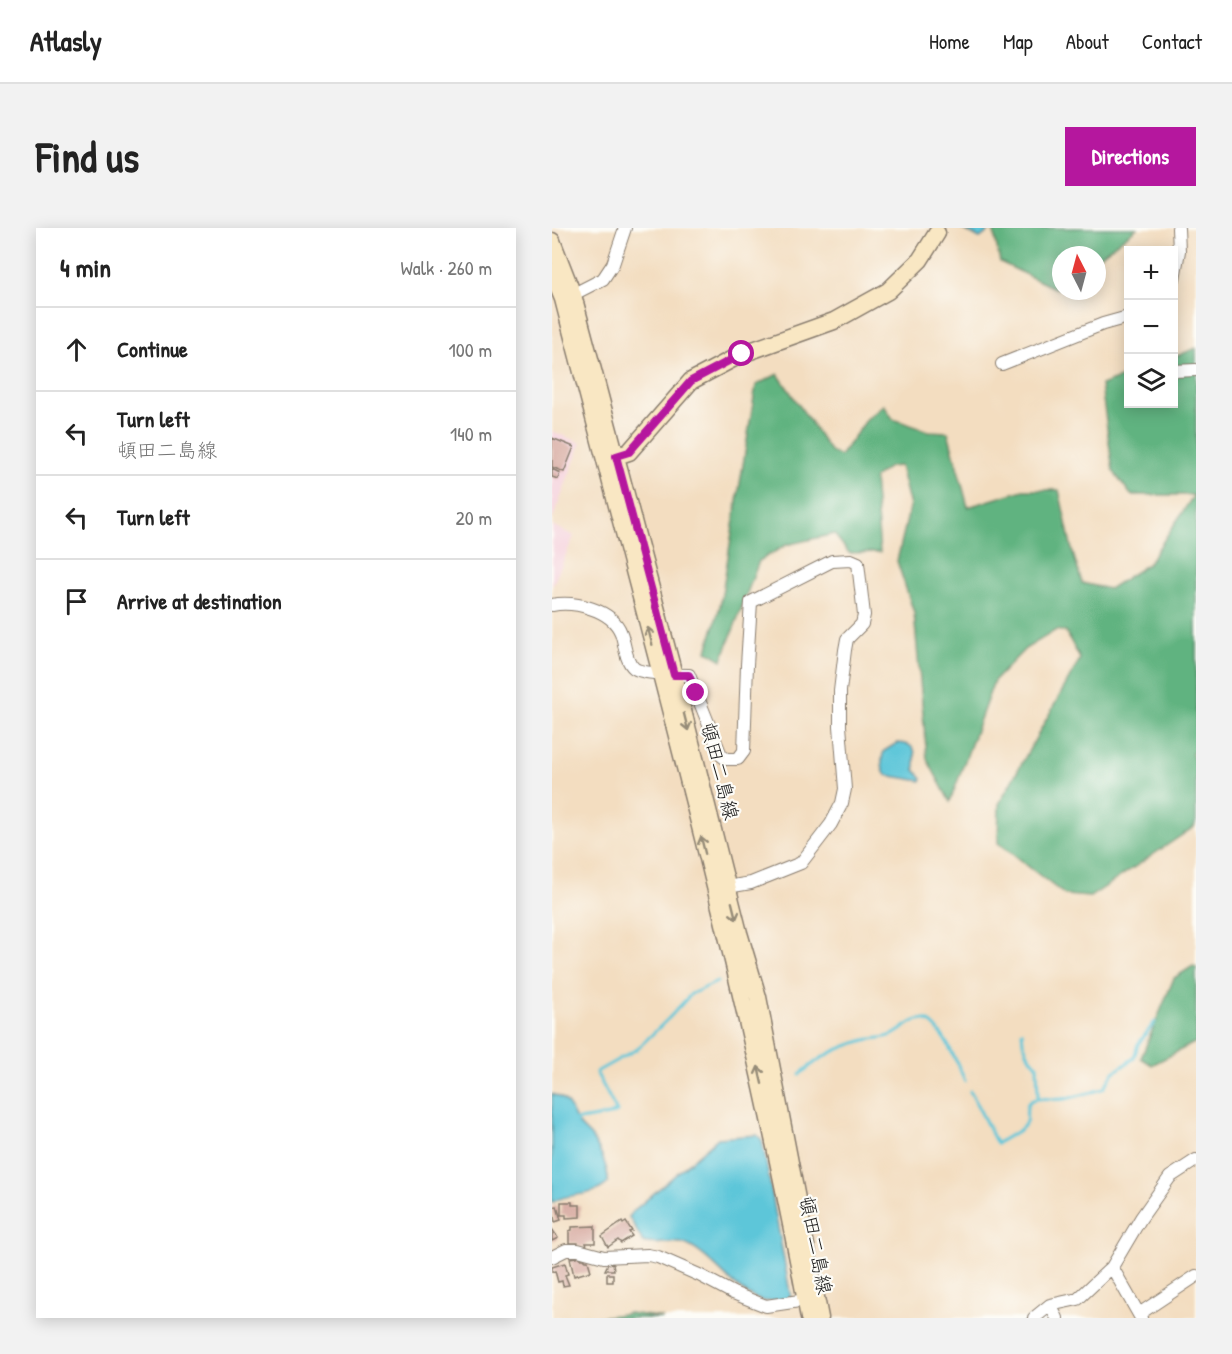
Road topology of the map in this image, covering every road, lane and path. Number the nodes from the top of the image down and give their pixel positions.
1 (625, 228) edge
2 (1178, 228) edge
3 (937, 230) edge
4 (552, 241) edge
5 (1178, 256) edge
6 (552, 272) edge
7 (568, 297) junction
8 (1124, 318) edge
9 (1002, 364) dead end
10 (1196, 370) edge
11 (1178, 371) edge
12 (610, 458) junction
13 (552, 605) edge
14 (667, 674) junction
15 (728, 887) junction
16 (1196, 1160) edge
17 (552, 1257) edge
18 (1112, 1267) junction
19 (1196, 1276) edge
20 (1050, 1305) junction
21 (810, 1306) edge
22 (1140, 1316) edge
23 (820, 1318) edge
24 (1034, 1318) edge
25 (1057, 1318) edge

1 - 7 street
2 - 5 street
3 - 12 main road
4 - 7 main road, 頓田二島線
6 - 7 main road, 頓田二島線
7 - 12 main road, 頓田二島線
8 - 9 street
10 - 11 street
12 - 14 main road, 頓田二島線
13 - 14 street
14 -> 15 main road, 頓田二島線
14 - 15 street
21 -> 14 main road, 頓田二島線
15 -> 21 main road, 頓田二島線
16 - 18 street
17 - 21 street
18 - 20 street
18 - 22 street
19 - 22 street
20 - 24 street
20 - 25 street
21 - 23 main road, 頓田二島線

